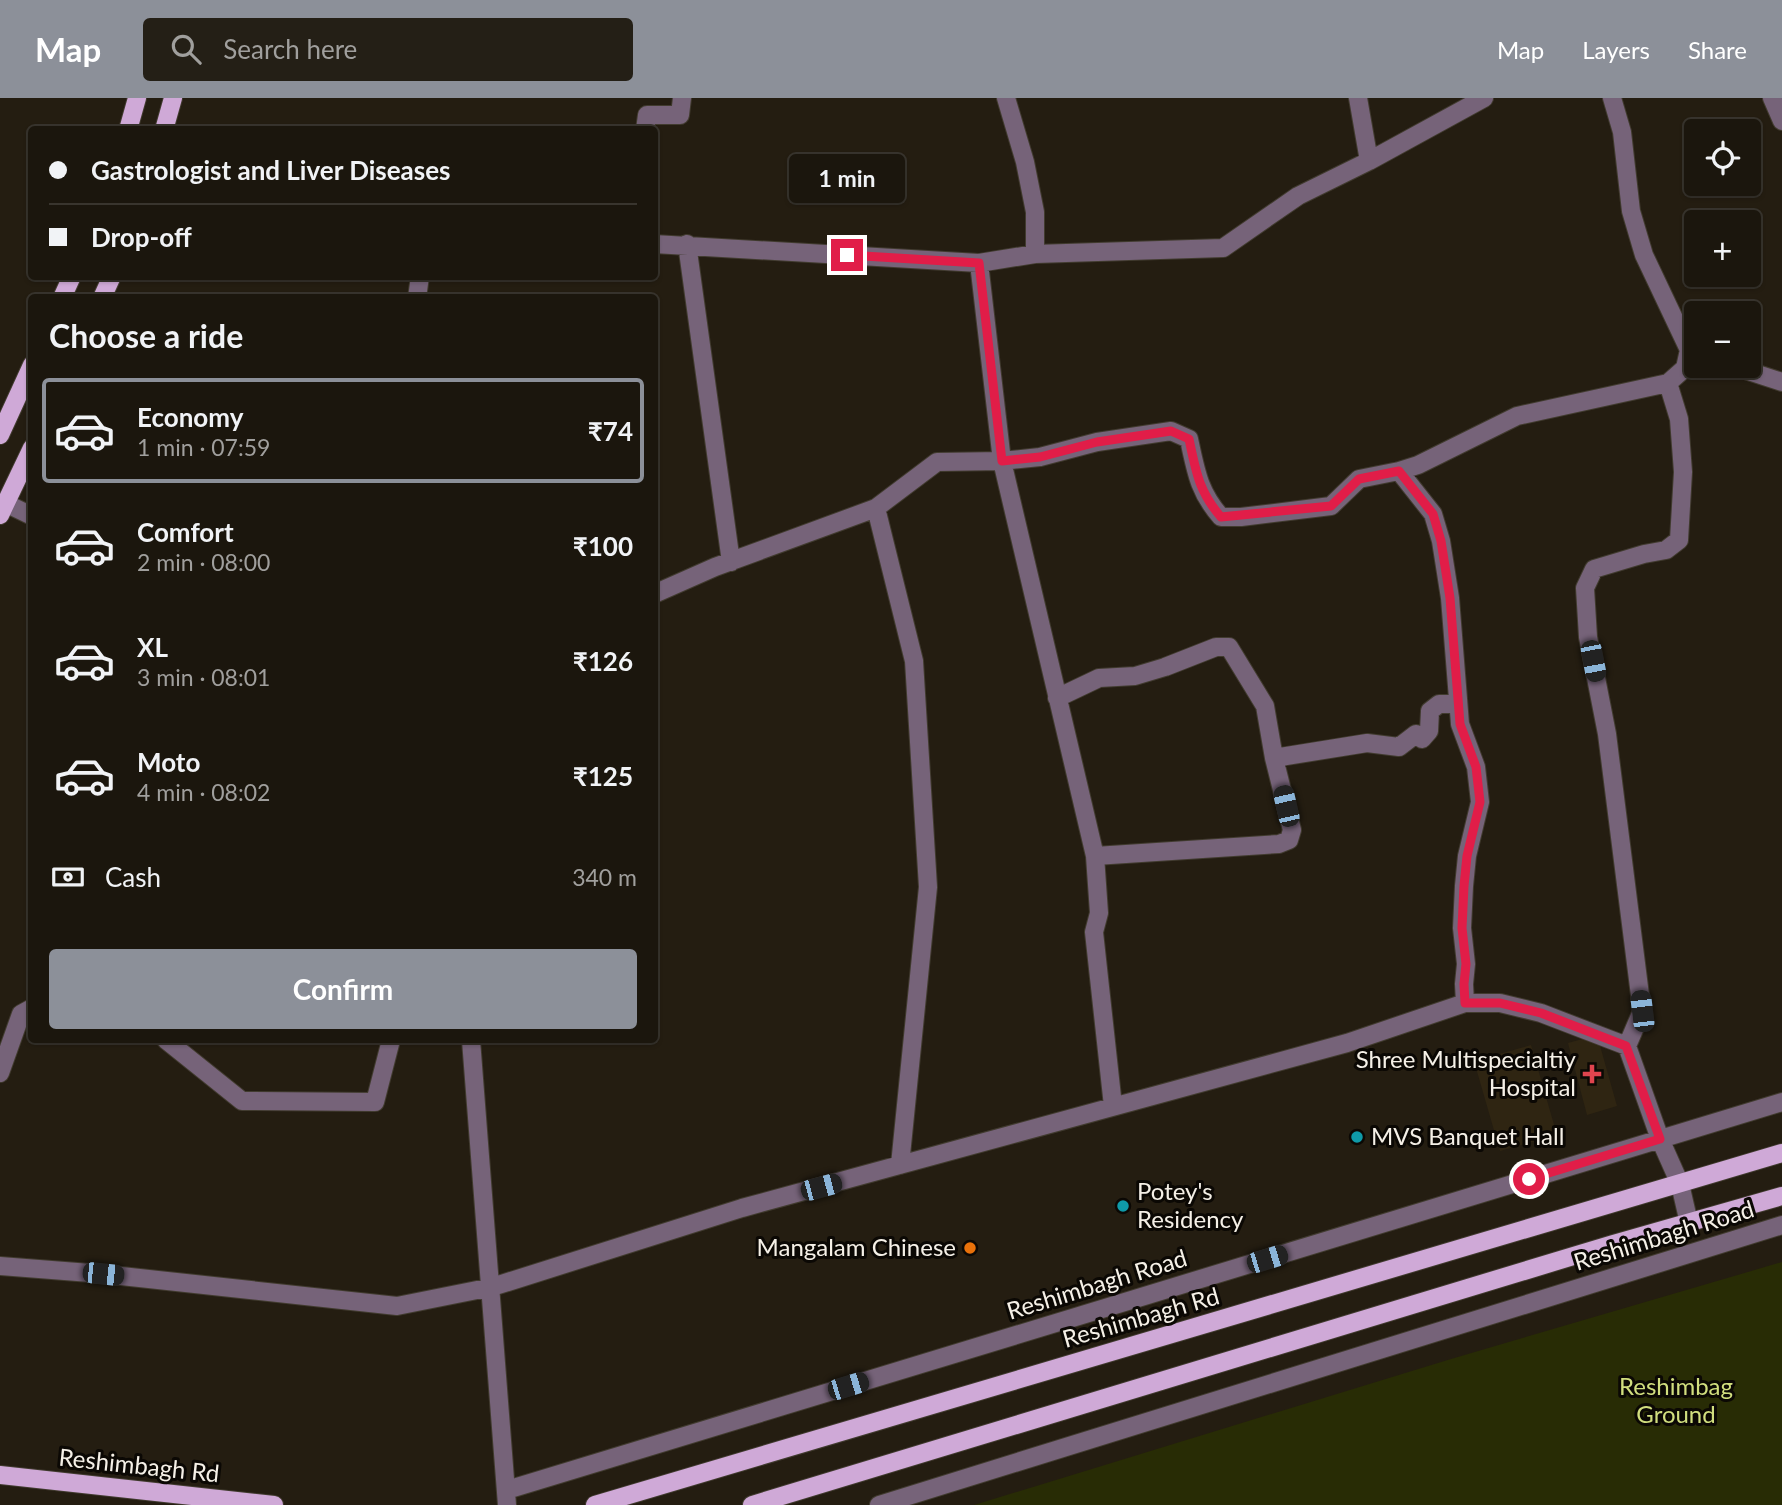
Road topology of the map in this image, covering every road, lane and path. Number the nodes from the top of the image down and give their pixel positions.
1 (137, 98) edge
2 (173, 98) edge
3 (681, 98) edge
4 (1006, 98) edge
5 (1358, 98) edge
6 (1484, 98) edge
7 (1612, 98) edge
8 (1772, 98) edge
9 (1782, 121) edge
10 (129, 126) edge
11 (165, 126) edge
12 (646, 126) edge
13 (1369, 161) junction
14 (658, 244) edge
15 (687, 244) junction
16 (1035, 254) junction
17 (979, 263) junction
18 (1684, 333) edge
19 (1684, 369) edge
20 (28, 374) edge
21 (1761, 375) edge
22 (1782, 382) edge
23 (1668, 383) junction
24 (0, 435) edge
25 (28, 456) edge
26 (1002, 461) junction
27 (1399, 471) junction
28 (876, 508) junction
29 (3, 509) edge
30 (28, 515) edge
31 (731, 562) junction
32 (658, 592) edge
33 (1057, 698) junction
34 (1458, 704) junction
35 (1274, 758) junction
36 (1095, 856) junction
37 (1465, 1003) junction
38 (28, 1010) edge
39 (170, 1043) edge
40 (390, 1043) edge
41 (471, 1043) edge
42 (1626, 1046) junction
43 (0, 1073) edge
44 (1782, 1102) edge
45 (1113, 1106) junction
46 (1660, 1139) junction
47 (1782, 1153) edge
48 (900, 1165) junction
49 (1680, 1184) junction
50 (1782, 1196) edge
51 (1689, 1223) junction
52 (1782, 1226) edge
53 (0, 1266) edge
54 (492, 1287) junction
55 (0, 1475) edge
56 (507, 1497) edge
57 (274, 1505) edge
58 (595, 1505) edge
59 (752, 1505) edge
60 (879, 1505) edge

1 - 10 main road
2 - 11 main road
3 - 12 street
4 - 16 street
5 - 13 street
6 - 13 street
7 - 18 street
8 - 9 street
13 - 16 street
14 - 15 street
15 - 17 street
15 - 31 street
16 - 17 street
17 - 26 street
19 - 23 street
20 - 24 main road
21 - 22 street
23 - 27 street
23 - 42 street
25 - 29 main road
26 - 27 street
26 - 28 street
26 - 33 street
27 - 34 street
28 - 31 street
28 - 48 street
29 - 30 street
31 - 32 street
33 - 35 street
33 - 36 street
34 - 35 street
34 - 37 street
35 - 36 street
36 - 45 street
37 - 42 street
37 - 45 street
38 - 43 street
39 - 40 street
41 - 54 street
42 - 46 street
44 - 46 street, Reshimbagh Road
45 - 48 street
46 - 49 street
46 - 56 street, Reshimbagh Road
47 - 49 main road, Reshimbagh Rd
48 - 54 street
49 - 51 street
49 - 58 main road, Reshimbagh Rd
50 - 51 main road
51 - 59 main road
52 - 60 street, Reshimbagh Road
53 - 54 street
54 - 56 street
55 - 57 main road, Reshimbagh Rd

